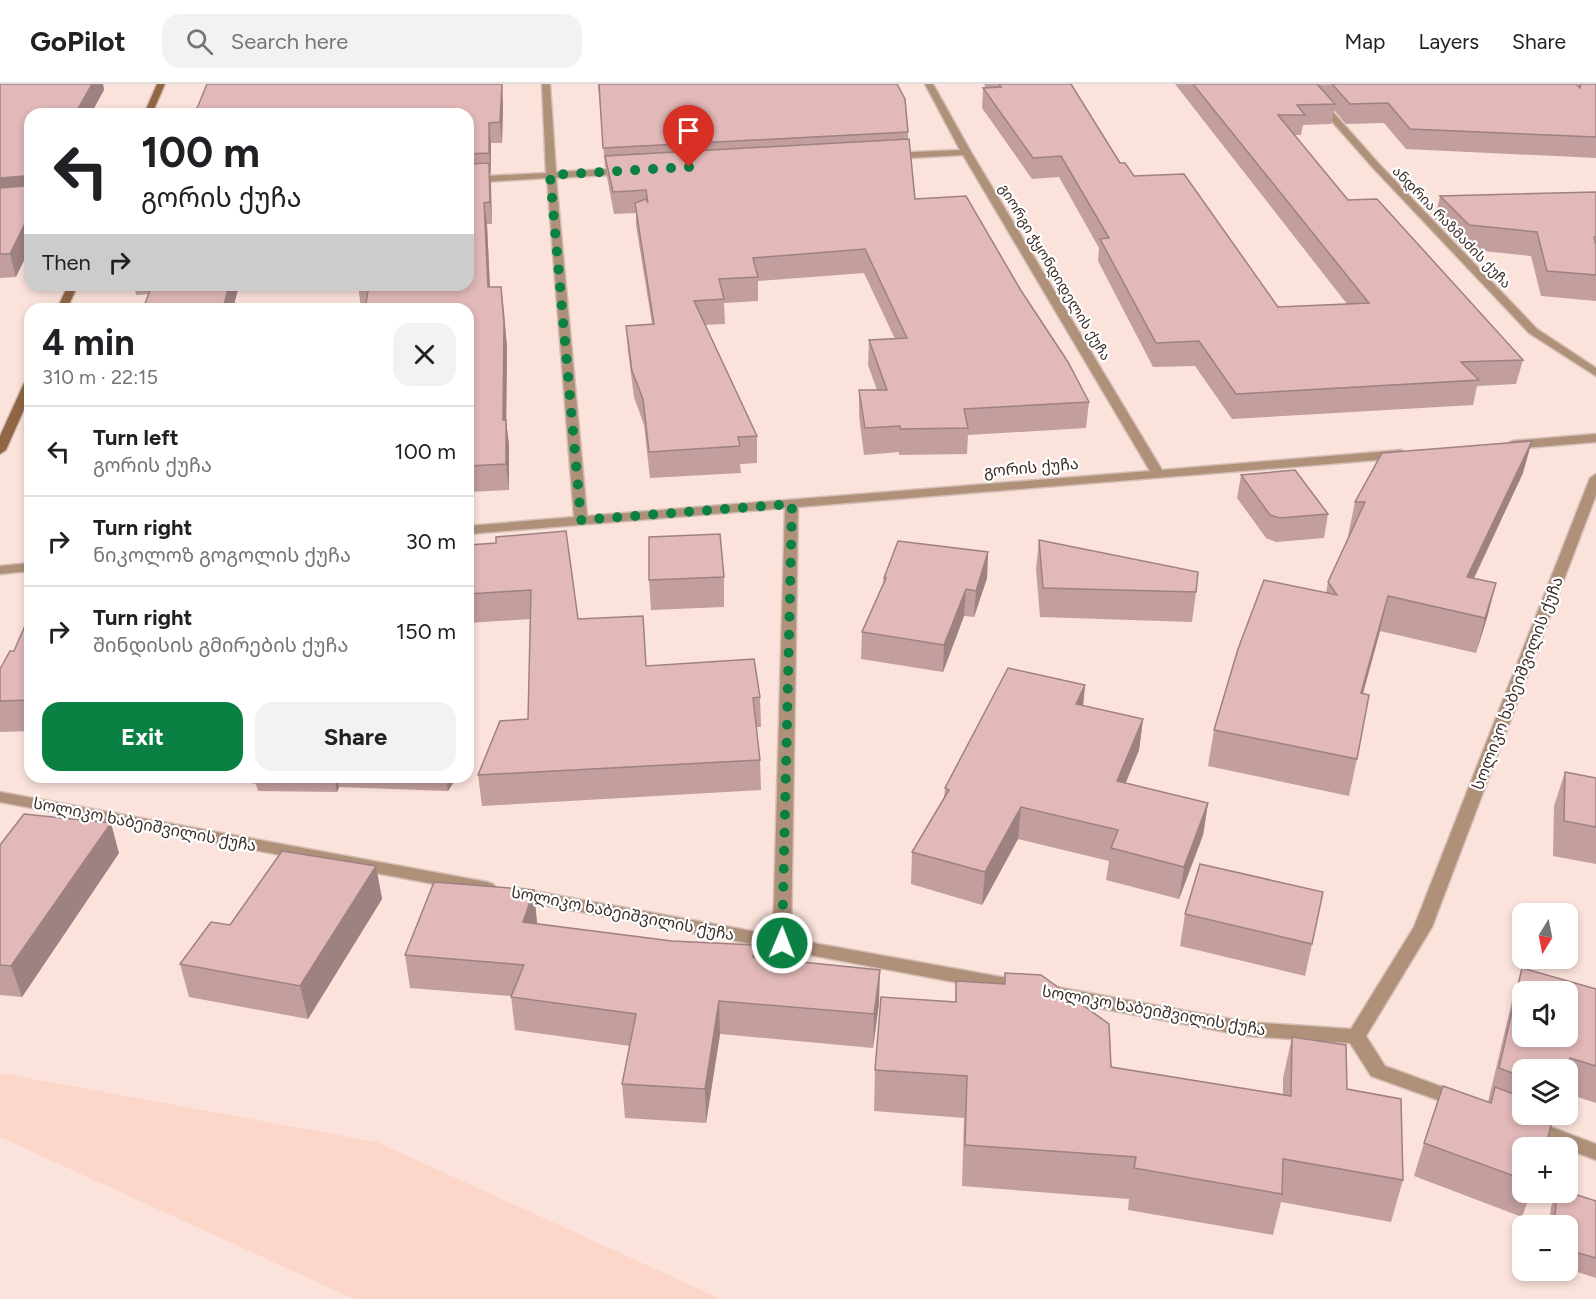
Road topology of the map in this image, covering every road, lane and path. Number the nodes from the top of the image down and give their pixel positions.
1 (161, 84) edge
2 (546, 84) edge
3 (929, 84) edge
4 (1302, 84) edge
5 (151, 108) edge
6 (966, 152) junction
7 (883, 156) edge
8 (634, 170) edge
9 (550, 175) junction
10 (474, 180) edge
11 (1596, 372) edge
12 (24, 396) edge
13 (1596, 438) edge
14 (1501, 446) edge
15 (0, 450) edge
16 (1419, 453) edge
17 (1158, 473) junction
18 (1596, 478) edge
19 (792, 504) junction
20 (581, 520) junction
21 (474, 529) edge
22 (24, 568) edge
23 (0, 570) edge
24 (0, 798) edge
25 (782, 943) junction
26 (1356, 1036) junction
27 (1476, 1107) edge
28 (1509, 1119) edge
29 (1596, 1152) edge

1 - 5 street
2 - 9 street
3 - 6 street, გიორგი ჭყონდიდელის ქუჩა
4 - 11 street, ანდრია რაზმაძის ქუჩა
6 - 7 street
6 - 17 street, გიორგი ჭყონდიდელის ქუჩა
8 - 9 street
9 - 10 street
9 - 20 street
12 - 15 street
13 - 14 street
16 - 17 street, გორის ქუჩა
17 - 19 street, გორის ქუჩა
18 - 26 street, სოლიკო ხაბეიშვილის ქუჩა
19 - 20 street, გორის ქუჩა
19 - 25 street
20 - 21 street, გორის ქუჩა
22 - 23 street
24 - 25 street, სოლიკო ხაბეიშვილის ქუჩა
25 - 26 street, სოლიკო ხაბეიშვილის ქუჩა
26 - 27 street
28 - 29 street

